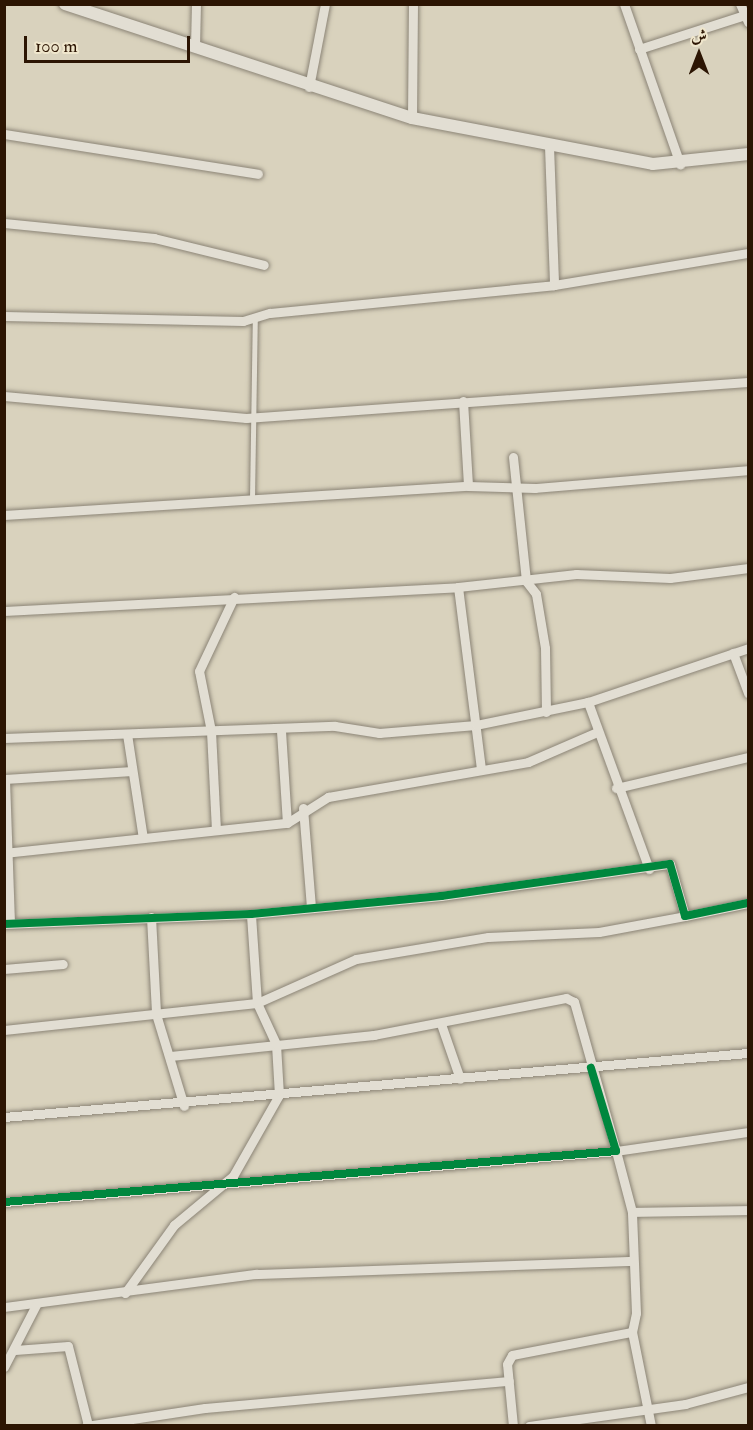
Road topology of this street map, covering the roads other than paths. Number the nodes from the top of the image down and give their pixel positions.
1 (65, 4) edge
2 (196, 4) edge
3 (325, 4) edge
4 (413, 4) edge
5 (624, 4) edge
6 (740, 4) edge
7 (747, 17) edge
8 (195, 47) junction
9 (639, 49) junction
10 (309, 87) junction
11 (412, 118) junction
12 (4, 134) edge
13 (549, 146) junction
14 (748, 154) edge
15 (680, 164) junction
16 (258, 174) dead end
17 (4, 223) edge
18 (748, 253) edge
19 (264, 264) dead end
20 (554, 285) junction
21 (4, 316) edge
22 (255, 316) junction
23 (748, 382) edge
24 (4, 396) edge
25 (463, 401) junction
26 (252, 418) junction
27 (513, 457) dead end
28 (748, 470) edge
29 (468, 486) junction
30 (519, 489) junction
31 (252, 500) junction
32 (4, 516) edge
33 (748, 568) edge
34 (526, 581) junction
35 (458, 587) junction
36 (234, 597) junction
37 (4, 611) edge
38 (748, 648) edge
39 (733, 653) junction
40 (748, 693) edge
41 (588, 702) junction
42 (546, 712) junction
43 (476, 725) junction
44 (281, 730) junction
45 (211, 731) junction
46 (597, 732) junction
47 (127, 734) junction
48 (4, 738) edge
49 (748, 757) edge
50 (481, 770) junction
51 (132, 771) junction
52 (616, 788) junction
53 (303, 808) junction
54 (287, 823) junction
55 (216, 830) junction
56 (143, 838) junction
57 (6, 853) edge
58 (649, 869) junction
59 (748, 903) edge
60 (311, 908) junction
61 (251, 914) junction
62 (686, 916) junction
63 (152, 917) junction
64 (7, 923) edge
65 (63, 964) dead end
66 (4, 969) edge
67 (257, 1003) junction
68 (156, 1014) junction
69 (441, 1024) junction
70 (4, 1030) edge
71 (276, 1044) junction
72 (748, 1053) edge
73 (170, 1056) junction
74 (591, 1068) junction
75 (460, 1079) junction
76 (279, 1095) junction
77 (184, 1106) junction
78 (4, 1117) edge
79 (748, 1132) edge
80 (616, 1151) junction
81 (223, 1187) junction
82 (4, 1202) edge
83 (748, 1210) edge
84 (632, 1212) junction
85 (632, 1262) junction
86 (125, 1293) junction
87 (37, 1303) junction
88 (4, 1307) edge
89 (632, 1332) junction
90 (15, 1350) junction
91 (4, 1366) edge
92 (509, 1381) junction
93 (748, 1387) edge
94 (649, 1410) junction
95 (141, 1421) edge
96 (87, 1425) edge
97 (513, 1425) edge
98 (529, 1425) edge
99 (651, 1425) edge

1 - 8 street
2 - 8 street
3 - 10 street
4 - 11 street
5 - 9 street
6 - 7 street
7 - 9 street
8 - 10 street
9 - 15 street
10 - 11 street
11 - 13 street
12 - 16 street
13 - 15 street
13 - 20 street
14 - 15 street
17 - 19 street
18 - 20 street
20 - 22 street
21 - 22 street
22 - 26 lane
23 - 25 street
24 - 26 street
25 - 26 street
25 - 29 street
26 - 31 lane
27 - 30 street
28 - 30 street
29 - 30 street
29 - 31 street
30 - 34 street
31 - 32 street
33 - 34 street
34 - 35 street
34 - 42 street
35 - 36 street
35 - 43 street
36 - 37 street
36 - 45 street
38 - 39 street
39 - 40 street
39 - 41 street
41 - 42 street
41 - 46 street
42 - 43 street
43 - 44 street
43 - 50 street
44 - 45 street
44 - 54 street
45 - 47 street
45 - 55 street
46 - 50 street
46 - 52 street
47 - 48 street
47 - 51 street
49 - 52 street
50 - 53 street
51 - 56 street
51 - 57 street
52 - 58 street
53 - 54 street
53 - 60 street
54 - 55 street
55 - 56 street
56 - 57 street
57 - 64 street
58 - 60 street
58 - 62 street
59 - 62 street
60 - 61 street
61 - 63 street
61 - 67 street
62 - 67 street
63 - 64 street
63 - 68 street
65 - 66 street
67 - 68 street
67 - 71 street
68 - 70 street
68 - 73 street
69 - 71 street
69 - 74 street
69 - 75 street
71 - 73 street
71 - 76 street
72 - 74 street
73 - 77 street
74 - 75 street
74 - 80 street
75 - 76 street
76 - 77 street
76 - 81 street
77 - 78 street
79 - 80 street
80 - 81 street
80 - 84 street
81 - 82 street
81 - 86 street
83 - 84 street
84 - 85 street
85 - 86 street
85 - 89 street
86 - 87 street
87 - 88 street
87 - 90 street
89 - 92 street
89 - 94 street
90 - 91 street
90 - 96 street
92 - 95 street
92 - 97 street
93 - 94 street
94 - 98 street
94 - 99 street
95 - 96 street

